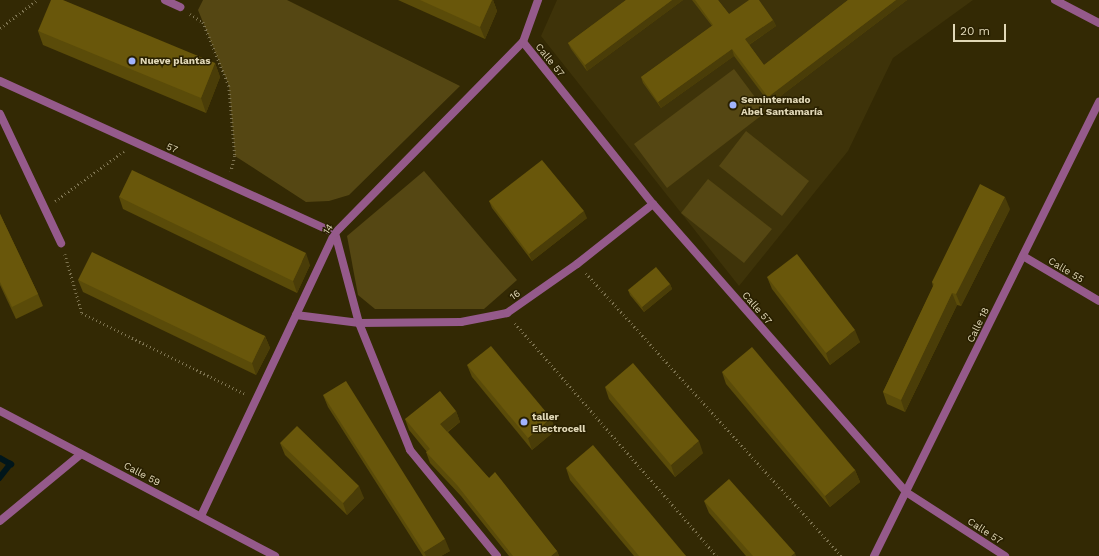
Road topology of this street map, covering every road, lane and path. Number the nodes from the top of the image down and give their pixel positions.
1 (37, 0) edge
2 (165, 0) edge
3 (537, 0) edge
4 (1055, 0) edge
5 (180, 7) joint
6 (1099, 23) edge
7 (0, 28) edge
8 (523, 42) junction
9 (0, 81) edge
10 (1099, 102) edge
11 (0, 114) edge
12 (135, 142) junction
13 (229, 184) junction
14 (653, 204) junction
15 (45, 208) junction
16 (335, 233) junction
17 (61, 243) joint
18 (1023, 256) junction
19 (577, 264) junction
20 (1099, 301) edge
21 (507, 313) junction
22 (296, 315) junction
23 (359, 323) junction
24 (256, 400) junction
25 (0, 411) edge
26 (81, 454) junction
27 (906, 492) junction
28 (200, 516) junction
29 (0, 521) edge
30 (274, 556) edge
31 (497, 556) edge
32 (717, 556) edge
33 (842, 556) edge
34 (874, 556) edge
35 (1005, 556) edge

1 - 7 path
2 - 5 street
3 - 8 street, 14
4 - 6 street
5 - 13 path
8 - 14 street, Calle 57
8 - 16 street, 14
9 - 12 street, 57
10 - 18 street, Calle 18
11 - 15 street
12 - 13 street, 57
12 - 15 path
13 - 16 street, 57
14 - 19 street, 16
14 - 27 street, Calle 57
15 - 17 street
16 - 22 street, 14
16 - 23 street
17 - 24 path
18 - 20 street, Calle 55
18 - 27 street, Calle 18
19 - 21 street, 16
19 - 33 path
21 - 23 street, 16
21 - 32 path
22 - 23 street, 16
22 - 24 street, 14
23 - 31 street
24 - 28 street, 14
25 - 26 street, Calle 59
26 - 28 street, Calle 59
26 - 29 street
27 - 34 street, Calle 18
27 - 35 street, Calle 57
28 - 30 street, Calle 59

